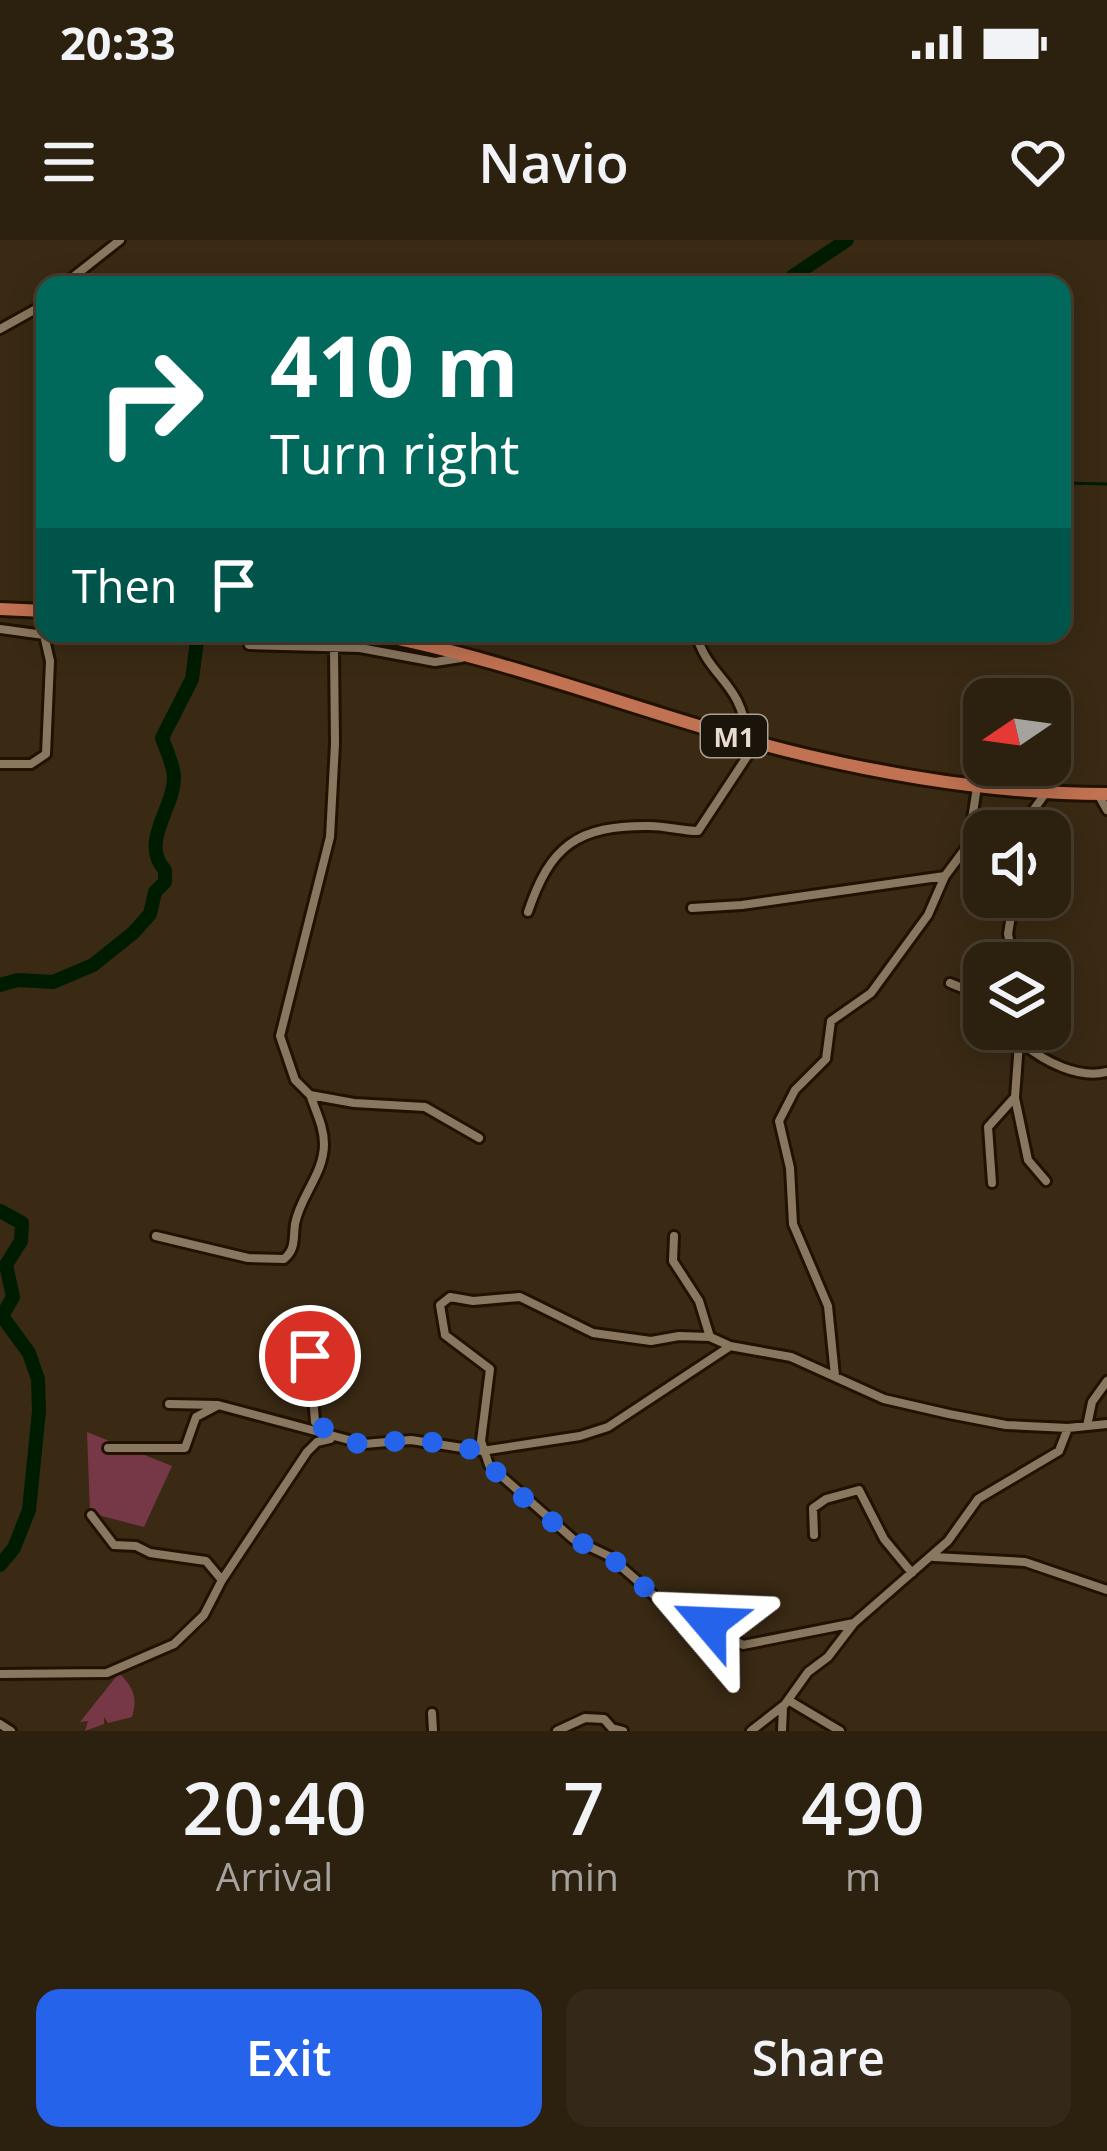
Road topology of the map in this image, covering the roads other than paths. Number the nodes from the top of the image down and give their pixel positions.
1 (120, 240) edge
2 (74, 276) edge
3 (36, 309) edge
4 (0, 329) edge
5 (0, 609) edge
6 (36, 611) edge
7 (0, 629) edge
8 (36, 634) edge
9 (45, 642) edge
10 (410, 642) edge
11 (699, 642) edge
12 (249, 645) dead end
13 (334, 650) junction
14 (468, 655) junction
15 (752, 741) junction
16 (0, 764) edge
17 (977, 787) junction
18 (1046, 794) junction
19 (1102, 794) edge
20 (1034, 810) edge
21 (1107, 810) edge
22 (945, 876) junction
23 (692, 908) dead end
24 (528, 912) dead end
25 (950, 982) dead end
26 (963, 988) edge
27 (1020, 1050) edge
28 (1032, 1050) edge
29 (1107, 1072) edge
30 (310, 1095) junction
31 (1015, 1097) junction
32 (478, 1138) dead end
33 (1046, 1181) dead end
34 (992, 1183) dead end
35 (156, 1236) dead end
36 (674, 1236) dead end
37 (710, 1337) junction
38 (730, 1346) junction
39 (310, 1356) dead end
40 (835, 1376) junction
41 (1107, 1382) edge
42 (169, 1404) dead end
43 (218, 1405) junction
44 (1107, 1424) edge
45 (1087, 1426) junction
46 (1069, 1428) junction
47 (333, 1438) junction
48 (108, 1448) dead end
49 (482, 1451) junction
50 (91, 1515) dead end
51 (814, 1535) dead end
52 (932, 1557) junction
53 (912, 1573) junction
54 (222, 1580) junction
55 (1107, 1590) edge
56 (854, 1623) junction
57 (0, 1674) edge
58 (785, 1703) junction
59 (432, 1713) dead end
60 (0, 1724) edge
61 (11, 1731) edge
62 (433, 1731) edge
63 (557, 1731) edge
64 (623, 1731) edge
65 (751, 1731) edge
66 (782, 1731) edge
67 (840, 1731) edge

1 - 2 street
3 - 4 street
5 - 6 highway
7 - 8 street
9 - 16 street
10 - 14 highway, M1
11 - 15 street
12 - 13 street
13 - 14 street
13 - 30 street
14 - 15 highway, M1
15 - 17 highway, M1
15 - 24 street
17 - 18 highway, M1
17 - 22 street
18 - 19 highway, M1
18 - 20 street
19 - 21 street
22 - 23 street
22 - 40 street
25 - 26 street
27 - 31 street
28 - 29 street
30 - 32 street
30 - 35 street
31 - 33 street
31 - 34 street
36 - 37 street
37 - 38 street
37 - 49 street
38 - 40 street
38 - 49 street
39 - 47 street
40 - 46 street
41 - 45 street
42 - 43 street
43 - 47 street
43 - 48 street
44 - 45 street
45 - 46 street
46 - 52 street
47 - 49 street
47 - 54 street
49 - 56 street
50 - 54 street
51 - 53 street
52 - 53 street
52 - 55 street
53 - 56 street
54 - 57 street
56 - 58 street
58 - 65 street
58 - 66 street
58 - 67 street
59 - 62 street
60 - 61 street
63 - 64 street

